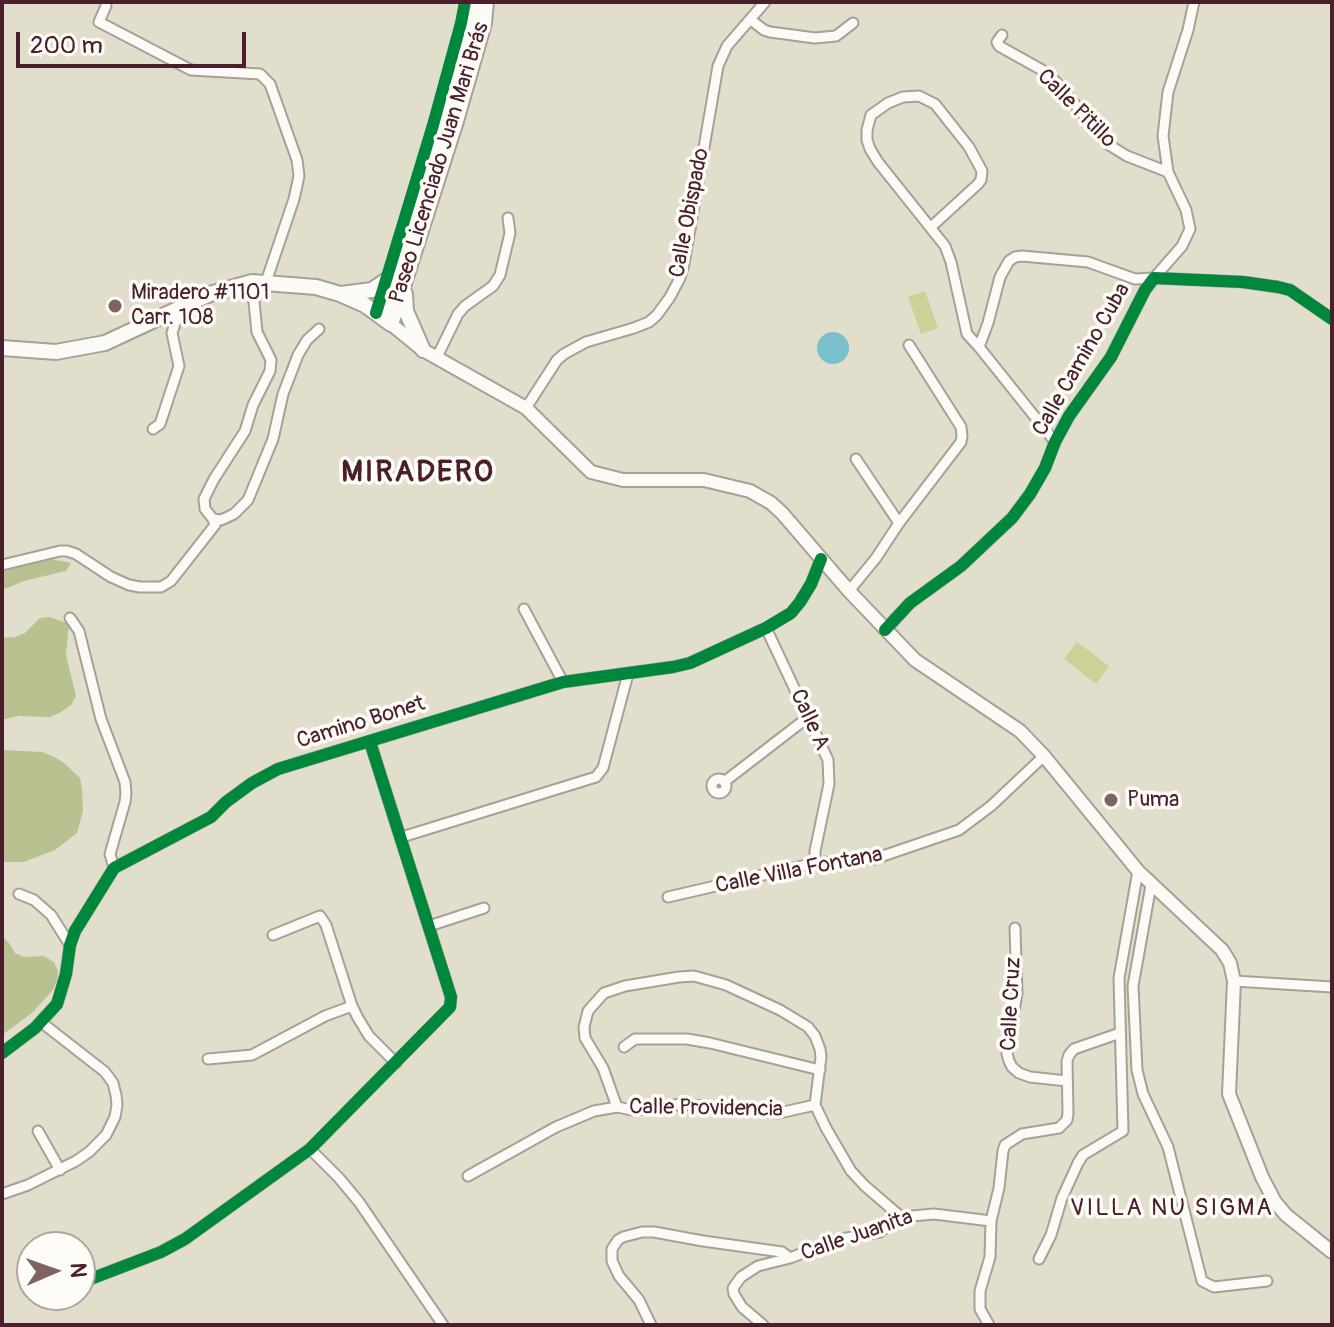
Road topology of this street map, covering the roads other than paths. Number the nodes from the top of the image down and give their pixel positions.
1 (473, 2) edge
2 (486, 2) edge
3 (765, 2) edge
4 (1194, 2) edge
5 (106, 6) dead end
6 (751, 20) junction
7 (853, 23) dead end
8 (1002, 35) dead end
9 (1168, 172) junction
10 (508, 218) dead end
11 (931, 227) junction
12 (399, 262) junction
13 (1154, 278) junction
14 (406, 280) junction
15 (259, 282) junction
16 (340, 294) junction
17 (180, 308) junction
18 (1332, 319) edge
19 (387, 321) junction
20 (319, 329) dead end
21 (909, 345) dead end
22 (979, 347) junction
23 (2, 348) edge
24 (430, 354) junction
25 (526, 408) junction
26 (153, 429) dead end
27 (1055, 442) junction
28 (856, 459) dead end
29 (213, 519) junction
30 (899, 523) junction
31 (821, 559) junction
32 (2, 565) edge
33 (849, 591) junction
34 (524, 609) dead end
35 (70, 618) dead end
36 (766, 628) junction
37 (885, 630) junction
38 (628, 674) junction
39 (563, 682) junction
40 (807, 718) junction
41 (370, 742) junction
42 (1044, 756) junction
43 (724, 782) dead end
44 (402, 837) junction
45 (815, 863) junction
46 (114, 868) junction
47 (1138, 871) junction
48 (1151, 885) junction
49 (19, 894) dead end
50 (668, 897) dead end
51 (484, 908) dead end
52 (429, 926) junction
53 (1015, 928) dead end
54 (273, 935) dead end
55 (70, 945) junction
56 (1234, 981) junction
57 (1332, 987) edge
58 (352, 1006) junction
59 (41, 1022) junction
60 (1120, 1033) junction
61 (624, 1047) dead end
62 (2, 1053) edge
63 (208, 1059) dead end
64 (396, 1063) junction
65 (820, 1070) junction
66 (1067, 1081) junction
67 (815, 1105) junction
68 (617, 1107) junction
69 (38, 1131) dead end
70 (310, 1149) junction
71 (60, 1170) junction
72 (468, 1176) dead end
73 (2, 1194) edge
74 (901, 1217) junction
75 (991, 1221) junction
76 (1332, 1252) edge
77 (790, 1258) junction
78 (1039, 1259) dead end
79 (96, 1277) edge
80 (1267, 1281) dead end
81 (443, 1325) edge
82 (651, 1325) edge
83 (763, 1325) edge
84 (989, 1325) edge

1 - 12 main road, Paseo Licenciado Juan Mari Brás
2 - 14 main road, Paseo Licenciado Juan Mari Brás
3 - 6 street, Calle Obispado
4 - 9 street
5 - 15 street
6 - 7 street
6 - 25 street, Calle Obispado
8 - 9 street, Calle Pitillo
9 - 13 street
10 - 24 street
11 - 11 street
11 - 22 street
12 - 16 main road
12 - 19 main road, Paseo Licenciado Juan Mari Brás
13 - 18 street, Calle Camino Cuba
13 - 22 street
13 - 27 street, Calle Camino Cuba
14 - 19 main road, Paseo Licenciado Juan Mari Brás
14 - 24 main road
15 - 16 main road
15 - 17 main road
15 - 29 street
16 - 19 main road
17 - 23 main road
17 - 26 street
19 - 24 main road
20 - 29 street
21 - 30 street
22 - 27 street
24 - 25 main road
25 - 31 main road
27 - 37 street, Calle Camino Cuba
28 - 30 street
29 - 32 street
30 - 33 street
31 - 33 main road
31 - 36 street, Camino Bonet
33 - 37 main road
34 - 39 street
35 - 46 street
36 - 38 street, Camino Bonet
36 - 40 street, Calle A
37 - 42 main road
38 - 39 street, Camino Bonet
38 - 44 street
39 - 41 street, Camino Bonet
40 - 43 street
40 - 45 street, Calle A
41 - 44 street
41 - 46 street, Camino Bonet
42 - 45 street, Calle Villa Fontana
42 - 47 main road
44 - 52 street
45 - 50 street, Calle Villa Fontana
46 - 55 street
47 - 48 main road
47 - 60 street
48 - 56 main road
48 - 80 street
49 - 55 street
51 - 52 street
52 - 64 street
53 - 66 street, Calle Cruz
54 - 58 street
55 - 59 street
56 - 57 street
56 - 76 main road
58 - 63 street
58 - 64 street
59 - 62 street
59 - 71 street
60 - 66 street
60 - 78 street
61 - 65 street
64 - 70 street
65 - 67 street
65 - 68 street
66 - 75 street
67 - 68 street, Calle Providencia
67 - 74 street
68 - 72 street, Calle Providencia
69 - 71 street
70 - 79 street
70 - 81 street
71 - 73 street
74 - 75 street, Calle Juanita
74 - 77 street, Calle Juanita
75 - 84 street
77 - 82 street
77 - 83 street, Calle Juanita

